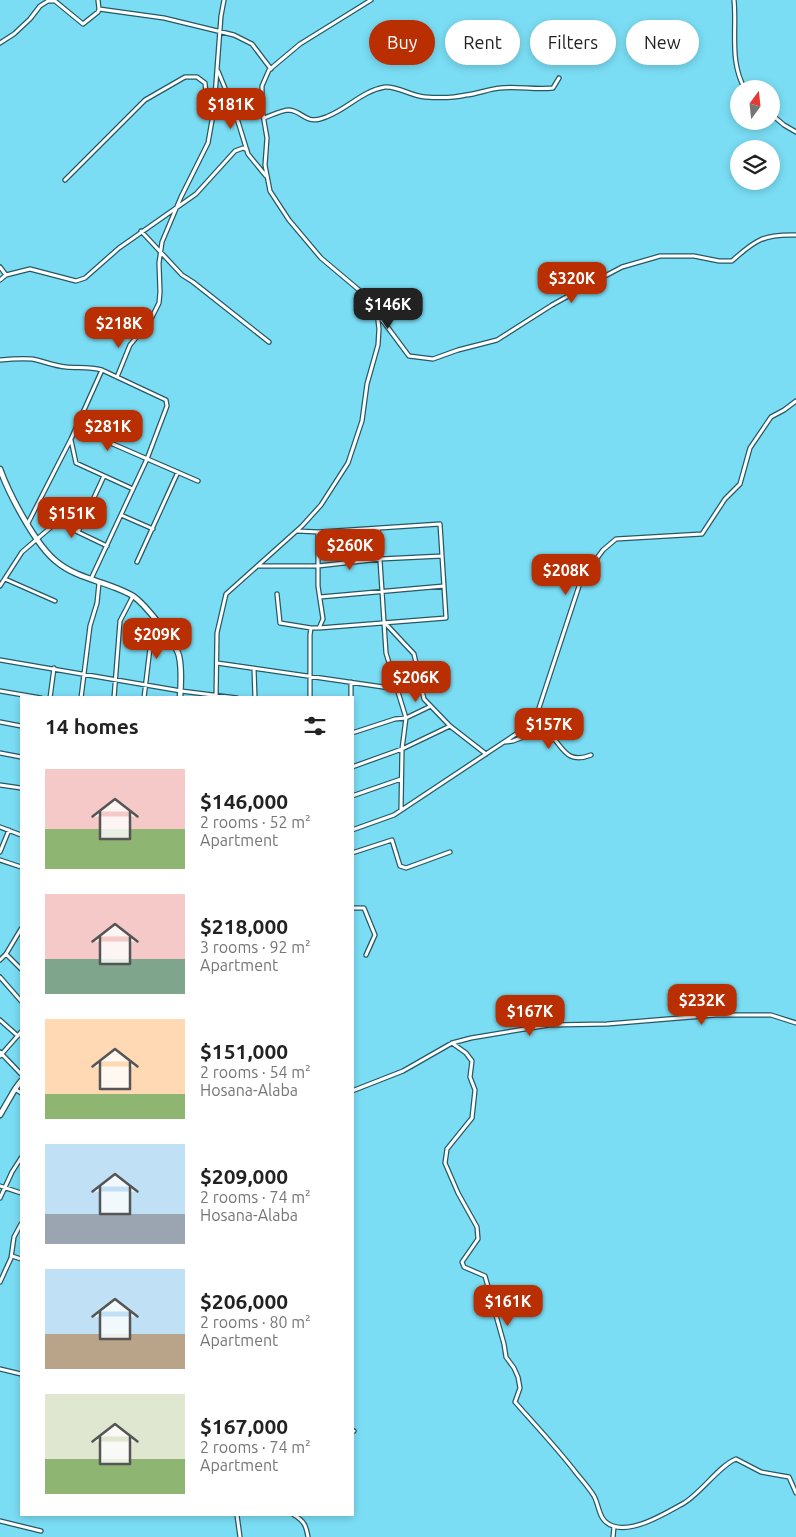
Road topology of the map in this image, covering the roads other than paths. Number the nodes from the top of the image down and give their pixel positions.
1 (98, 0) edge
2 (224, 0) edge
3 (371, 0) edge
4 (734, 0) edge
5 (99, 10) junction
6 (221, 31) junction
7 (0, 43) edge
8 (271, 68) junction
9 (218, 71) junction
10 (559, 78) dead end
11 (742, 80) edge
12 (214, 112) junction
13 (264, 118) junction
14 (780, 120) edge
15 (796, 132) edge
16 (247, 150) junction
17 (266, 177) junction
18 (65, 180) dead end
19 (177, 207) junction
20 (141, 231) junction
21 (796, 235) edge
22 (161, 252) junction
23 (0, 267) edge
24 (6, 275) junction
25 (0, 280) edge
26 (377, 312) junction
27 (269, 342) dead end
28 (0, 360) edge
29 (102, 370) junction
30 (118, 377) junction
31 (796, 401) edge
32 (76, 428) junction
33 (71, 439) junction
34 (147, 458) junction
35 (0, 469) edge
36 (178, 472) junction
37 (104, 476) junction
38 (198, 481) dead end
39 (133, 489) junction
40 (121, 515) junction
41 (28, 523) junction
42 (153, 529) junction
43 (378, 529) junction
44 (297, 531) junction
45 (78, 532) junction
46 (318, 532) junction
47 (37, 539) junction
48 (107, 546) junction
49 (442, 556) junction
50 (380, 559) junction
51 (137, 562) dead end
52 (258, 566) junction
53 (318, 566) junction
54 (5, 578) junction
55 (91, 580) junction
56 (99, 583) junction
57 (0, 586) edge
58 (444, 586) junction
59 (382, 592) junction
60 (277, 594) dead end
61 (133, 596) junction
62 (320, 597) junction
63 (55, 601) dead end
64 (155, 620) junction
65 (384, 623) junction
66 (311, 628) junction
67 (319, 628) junction
68 (0, 660) edge
69 (216, 663) junction
70 (54, 668) junction
71 (254, 669) junction
72 (84, 674) junction
73 (310, 677) junction
74 (114, 679) junction
75 (351, 682) junction
76 (144, 684) junction
77 (397, 689) junction
78 (0, 691) edge
79 (181, 691) junction
80 (29, 696) edge
81 (50, 696) edge
82 (81, 696) edge
83 (114, 696) edge
84 (144, 696) edge
85 (180, 696) edge
86 (216, 696) edge
87 (254, 696) edge
88 (310, 696) edge
89 (350, 696) edge
90 (431, 706) junction
91 (406, 718) junction
92 (0, 722) edge
93 (20, 726) edge
94 (450, 726) junction
95 (354, 732) edge
96 (504, 742) junction
97 (402, 749) junction
98 (0, 753) edge
99 (486, 754) junction
100 (591, 755) dead end
101 (20, 757) edge
102 (354, 766) edge
103 (401, 779) junction
104 (0, 785) edge
105 (20, 788) edge
106 (354, 795) edge
107 (401, 811) junction
108 (0, 827) edge
109 (354, 829) edge
110 (9, 830) junction
111 (20, 835) edge
112 (0, 852) edge
113 (354, 852) edge
114 (450, 852) dead end
115 (0, 860) edge
116 (20, 867) edge
117 (354, 908) edge
118 (20, 933) edge
119 (6, 954) junction
120 (366, 955) dead end
121 (0, 960) edge
122 (20, 968) edge
123 (0, 977) edge
124 (20, 1000) edge
125 (0, 1020) edge
126 (796, 1023) edge
127 (20, 1033) edge
128 (18, 1036) junction
129 (452, 1043) junction
130 (1, 1054) edge
131 (20, 1073) edge
132 (20, 1082) edge
133 (15, 1089) junction
134 (354, 1090) edge
135 (20, 1092) edge
136 (0, 1102) edge
137 (7, 1103) junction
138 (0, 1115) edge
139 (20, 1160) edge
140 (2, 1187) edge
141 (20, 1193) edge
142 (0, 1198) edge
143 (20, 1226) edge
144 (12, 1256) junction
145 (20, 1259) edge
146 (0, 1282) edge
147 (0, 1369) edge
148 (20, 1374) edge
149 (796, 1493) edge
150 (237, 1516) edge
151 (296, 1516) edge
152 (0, 1521) edge
153 (614, 1527) junction
154 (40, 1532) dead end
155 (240, 1537) edge
156 (308, 1537) edge
157 (613, 1537) edge

1 - 5 street
2 - 6 street
3 - 8 street
4 - 11 street
5 - 6 street
5 - 7 street
6 - 8 street
6 - 9 street
8 - 13 street
9 - 12 street
9 - 16 street
10 - 13 street
12 - 18 street
12 - 19 street
13 - 17 street
14 - 15 street
16 - 17 street
16 - 19 street
17 - 26 street
19 - 20 street
19 - 22 street
20 - 22 street
20 - 24 street
21 - 26 street
22 - 27 street
22 - 30 street
23 - 24 street
24 - 25 street
26 - 44 street
28 - 29 street
29 - 30 street
29 - 32 street
30 - 34 street
31 - 96 street
32 - 33 street
32 - 34 street
33 - 37 street
33 - 41 street
34 - 36 street
34 - 39 street
35 - 41 main road
36 - 38 street
36 - 42 street
37 - 39 street
37 - 45 street
39 - 40 street
40 - 42 street
40 - 48 street
41 - 47 main road
42 - 51 street
43 - 46 street
43 - 49 street
43 - 50 street
44 - 46 street
44 - 52 street
45 - 47 street
45 - 48 street
46 - 53 street
47 - 54 street
47 - 55 main road
48 - 55 street
49 - 50 street
49 - 58 street
50 - 53 street
50 - 59 street
52 - 53 street
52 - 69 street
53 - 62 street
54 - 57 street
54 - 63 street
55 - 56 main road
56 - 61 main road
56 - 72 street
58 - 59 street
58 - 65 street
59 - 62 street
59 - 65 street
60 - 66 street
61 - 64 main road
61 - 74 street
62 - 67 street
64 - 76 street
64 - 79 main road
65 - 67 street
65 - 77 street
65 - 90 street
66 - 67 street
66 - 73 street
68 - 70 street
69 - 71 street
69 - 86 street
70 - 72 street
70 - 81 street
71 - 73 street
71 - 87 street
72 - 74 street
72 - 82 street
73 - 75 street
73 - 88 street
74 - 76 street
74 - 83 street
75 - 77 street
75 - 89 street
76 - 79 street
76 - 84 street
77 - 91 street
78 - 80 street
79 - 85 main road
79 - 86 street
90 - 91 street
90 - 94 street
91 - 95 street
91 - 97 street
92 - 93 street
94 - 97 street
94 - 99 street
96 - 99 street
96 - 100 street
97 - 102 street
97 - 103 street
98 - 101 street
99 - 107 street
103 - 106 street
103 - 107 street
104 - 105 street
107 - 109 street
108 - 110 street
110 - 111 street
110 - 112 street
113 - 114 street
115 - 116 street
117 - 120 street
118 - 119 street
119 - 121 street
119 - 122 street
123 - 124 street
125 - 128 street
126 - 129 street
127 - 128 street
128 - 130 street
129 - 134 street
129 - 153 street
130 - 131 street
132 - 133 main road
133 - 135 street
133 - 137 main road
136 - 137 street
137 - 138 main road
139 - 140 street
140 - 141 street
140 - 142 street
143 - 144 street
144 - 145 street
144 - 146 street
147 - 148 street
149 - 153 street
150 - 155 street
151 - 156 street
152 - 154 street
153 - 157 street

